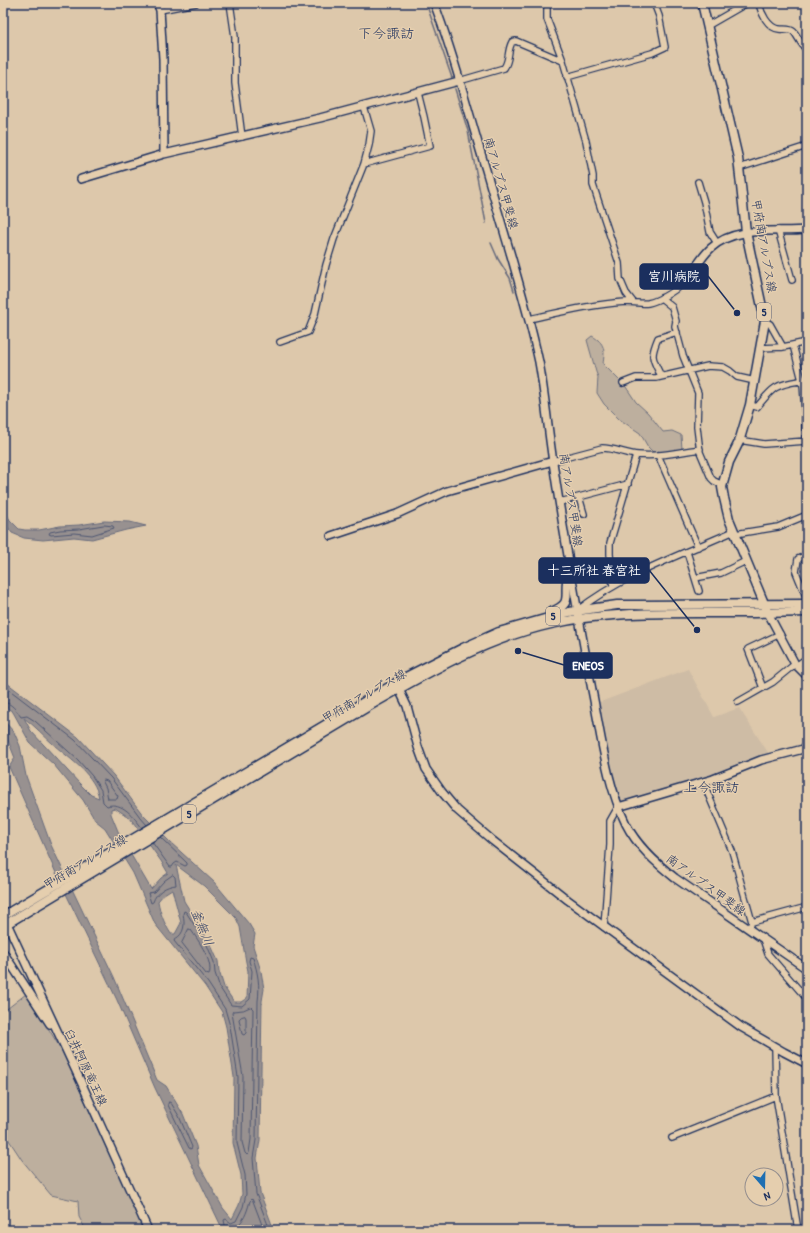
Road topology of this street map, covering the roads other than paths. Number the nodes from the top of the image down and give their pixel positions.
1 (157, 3) edge
2 (196, 3) edge
3 (230, 3) edge
4 (434, 3) edge
5 (547, 3) edge
6 (654, 3) edge
7 (702, 3) edge
8 (748, 3) edge
9 (758, 3) edge
10 (160, 10) junction
11 (707, 26) junction
12 (807, 50) edge
13 (562, 61) junction
14 (567, 77) junction
15 (460, 81) junction
16 (418, 93) junction
17 (364, 107) junction
18 (242, 137) junction
19 (807, 146) edge
20 (164, 154) junction
21 (364, 164) junction
22 (739, 168) junction
23 (81, 180) dead end
24 (698, 182) dead end
25 (778, 230) junction
26 (807, 230) edge
27 (746, 232) junction
28 (717, 243) junction
29 (792, 280) dead end
30 (685, 282) joint
31 (661, 298) junction
32 (632, 302) junction
33 (529, 319) junction
34 (765, 321) junction
35 (676, 332) junction
36 (280, 342) dead end
37 (807, 342) edge
38 (794, 345) junction
39 (783, 347) junction
40 (760, 348) junction
41 (690, 371) junction
42 (661, 376) junction
43 (755, 381) junction
44 (623, 382) dead end
45 (805, 383) edge
46 (750, 405) junction
47 (739, 440) junction
48 (806, 441) edge
49 (700, 449) junction
50 (636, 455) junction
51 (658, 455) junction
52 (553, 461) junction
53 (628, 484) junction
54 (723, 485) junction
55 (579, 497) junction
56 (560, 502) junction
57 (584, 514) dead end
58 (807, 515) edge
59 (735, 532) junction
60 (331, 536) dead end
61 (698, 547) junction
62 (687, 552) junction
63 (807, 555) edge
64 (746, 561) junction
65 (570, 568) junction
66 (695, 578) junction
67 (614, 586) junction
68 (699, 591) dead end
69 (807, 599) edge
70 (764, 604) junction
71 (807, 604) edge
72 (807, 612) edge
73 (768, 613) junction
74 (578, 615) junction
75 (507, 629) junction
76 (780, 634) junction
77 (807, 658) edge
78 (796, 665) junction
79 (807, 676) edge
80 (397, 686) junction
81 (763, 688) junction
82 (738, 702) dead end
83 (807, 748) edge
84 (703, 782) junction
85 (618, 807) junction
86 (807, 907) edge
87 (6, 918) edge
88 (752, 922) junction
89 (604, 927) junction
90 (749, 930) junction
91 (763, 938) junction
92 (3, 952) edge
93 (807, 969) edge
94 (807, 999) edge
95 (60, 1037) junction
96 (775, 1047) junction
97 (807, 1064) edge
98 (776, 1096) junction
99 (672, 1138) dead end
100 (148, 1230) edge
101 (798, 1230) edge

1 - 10 street
2 - 10 street
3 - 18 street
4 - 15 street, 南アルプス甲斐線
5 - 13 street
6 - 14 street
7 - 11 main road, 甲府南アルプス線 / 5
8 - 11 street
9 - 12 street
10 - 20 street
11 - 22 main road, 甲府南アルプス線 / 5
13 - 14 street
13 - 15 street
14 - 32 street
15 - 16 street
15 - 33 street, 南アルプス甲斐線
16 - 17 street
16 - 21 street
17 - 18 street
17 - 21 street
18 - 20 street
19 - 22 street
20 - 23 street
21 - 36 street
22 - 27 main road, 甲府南アルプス線 / 5
24 - 28 street
25 - 26 street
25 - 27 street
25 - 29 street
27 - 28 street
27 - 34 main road, 甲府南アルプス線 / 5
28 - 30 street
30 - 31 street
31 - 32 street
31 - 35 street
32 - 33 street
33 - 52 street, 南アルプス甲斐線
34 - 39 street
34 - 40 main road, 甲府南アルプス線 / 5
35 - 41 street
35 - 42 street
37 - 38 street
38 - 39 street
38 - 45 street
39 - 40 street
40 - 43 main road, 甲府南アルプス線 / 5
41 - 42 street
41 - 43 street
41 - 49 street
42 - 44 street
43 - 46 main road, 甲府南アルプス線 / 5
45 - 46 street
45 - 48 street
46 - 47 main road, 甲府南アルプス線 / 5
47 - 48 street
47 - 54 main road, 甲府南アルプス線 / 5
49 - 51 street
49 - 54 street
50 - 51 street
50 - 52 street
50 - 53 street
51 - 61 street
52 - 56 street, 南アルプス甲斐線
52 - 60 street
53 - 55 street
53 - 67 street
54 - 59 main road, 甲府南アルプス線 / 5
55 - 56 street
55 - 57 street
56 - 65 street, 南アルプス甲斐線
58 - 59 street
59 - 61 street
59 - 64 main road, 甲府南アルプス線 / 5
61 - 62 street
62 - 66 street
62 - 67 street
63 - 69 street
64 - 66 street
64 - 70 main road, 甲府南アルプス線 / 5
65 - 74 street, 南アルプス甲斐線
65 - 75 main road
66 - 68 street
67 - 74 street
70 - 71 main road
70 - 73 main road, 甲府南アルプス線 / 5
70 - 74 main road, 甲府南アルプス線 / 5
72 - 73 main road
73 - 74 main road, 甲府南アルプス線 / 5
73 - 76 street
74 - 75 main road, 甲府南アルプス線 / 5
74 - 80 main road, 甲府南アルプス線 / 5
74 - 85 street, 南アルプス甲斐線
75 - 80 main road, 甲府南アルプス線 / 5
76 - 78 street
76 - 81 street
77 - 78 street
78 - 79 street
78 - 81 street
80 - 87 main road, 甲府南アルプス線 / 5
80 - 89 street
81 - 82 street
83 - 84 street
84 - 85 street
84 - 88 street
85 - 89 street
85 - 90 street, 南アルプス甲斐線
86 - 88 street
87 - 95 street, 臼井阿原竜王線
88 - 90 street
89 - 96 street
90 - 91 street, 南アルプス甲斐線
91 - 93 street, 南アルプス甲斐線
91 - 94 street
92 - 95 street
95 - 100 street, 臼井阿原竜王線
96 - 97 street
96 - 98 street
98 - 99 street
98 - 101 street

